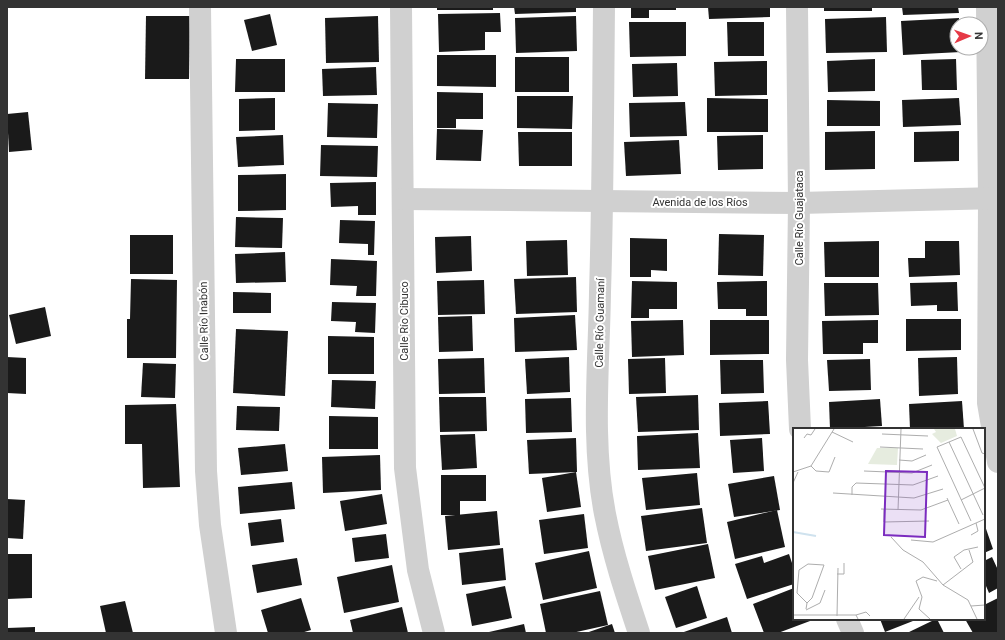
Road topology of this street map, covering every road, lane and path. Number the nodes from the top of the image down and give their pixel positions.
1 (200, 7) edge
2 (401, 7) edge
3 (604, 7) edge
4 (797, 7) edge
5 (987, 7) edge
6 (403, 199) junction
7 (994, 199) edge
8 (603, 202) junction
9 (799, 203) junction
10 (800, 428) edge
11 (998, 462) edge
12 (847, 620) edge
13 (226, 633) edge
14 (434, 633) edge
15 (639, 633) edge
16 (853, 633) edge

1 - 13 street, Calle Río Inabón
2 - 6 street, Calle Río Cibuco
3 - 8 street, Calle Río Guamaní
4 - 9 street, Calle Río Guajataca
5 - 7 street
6 - 8 street, Avenida de los Ríos
6 - 14 street, Calle Río Cibuco
7 - 9 street, Avenida de los Ríos
7 - 11 street
8 - 9 street, Avenida de los Ríos
8 - 15 street, Calle Río Guamaní
9 - 10 street, Calle Río Guajataca
12 - 16 street

